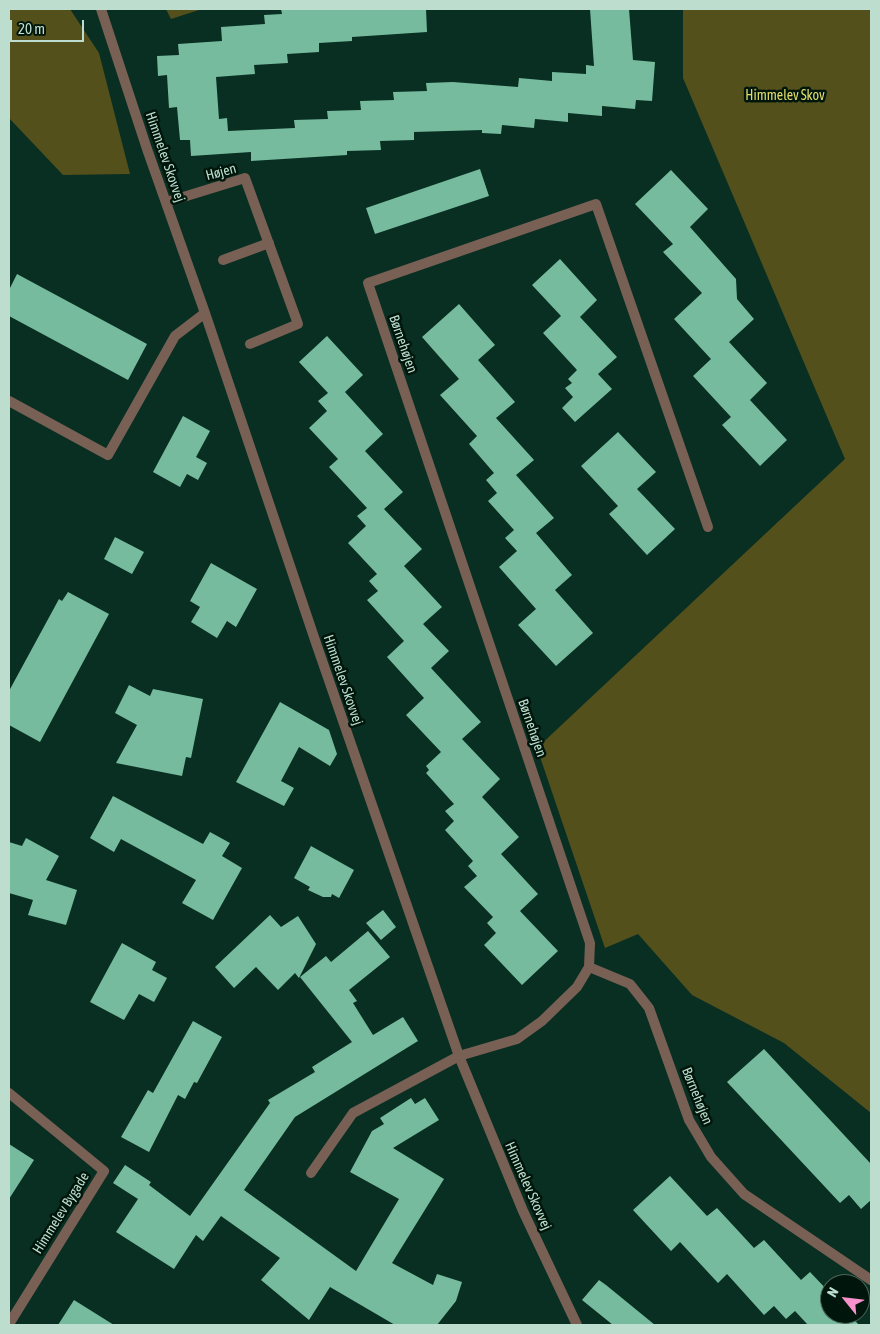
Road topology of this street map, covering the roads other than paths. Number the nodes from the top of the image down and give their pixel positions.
1 (102, 9) edge
2 (167, 202) junction
3 (268, 243) junction
4 (223, 260) dead end
5 (206, 313) junction
6 (250, 344) dead end
7 (9, 401) edge
8 (708, 527) dead end
9 (589, 967) junction
10 (459, 1056) junction
11 (9, 1093) edge
12 (311, 1173) dead end
13 (871, 1280) edge
14 (9, 1324) edge
15 (577, 1325) edge

1 - 2 street, Himmelev Skovvej
2 - 3 street, Højen
2 - 5 street, Himmelev Skovvej
3 - 4 street
3 - 6 street, Højen
5 - 7 street
5 - 10 street, Himmelev Skovvej
8 - 9 street, Børnehøjen
9 - 10 street
9 - 13 street, Børnehøjen
10 - 12 street
10 - 15 street, Himmelev Skovvej
11 - 14 street, Himmelev Bygade

